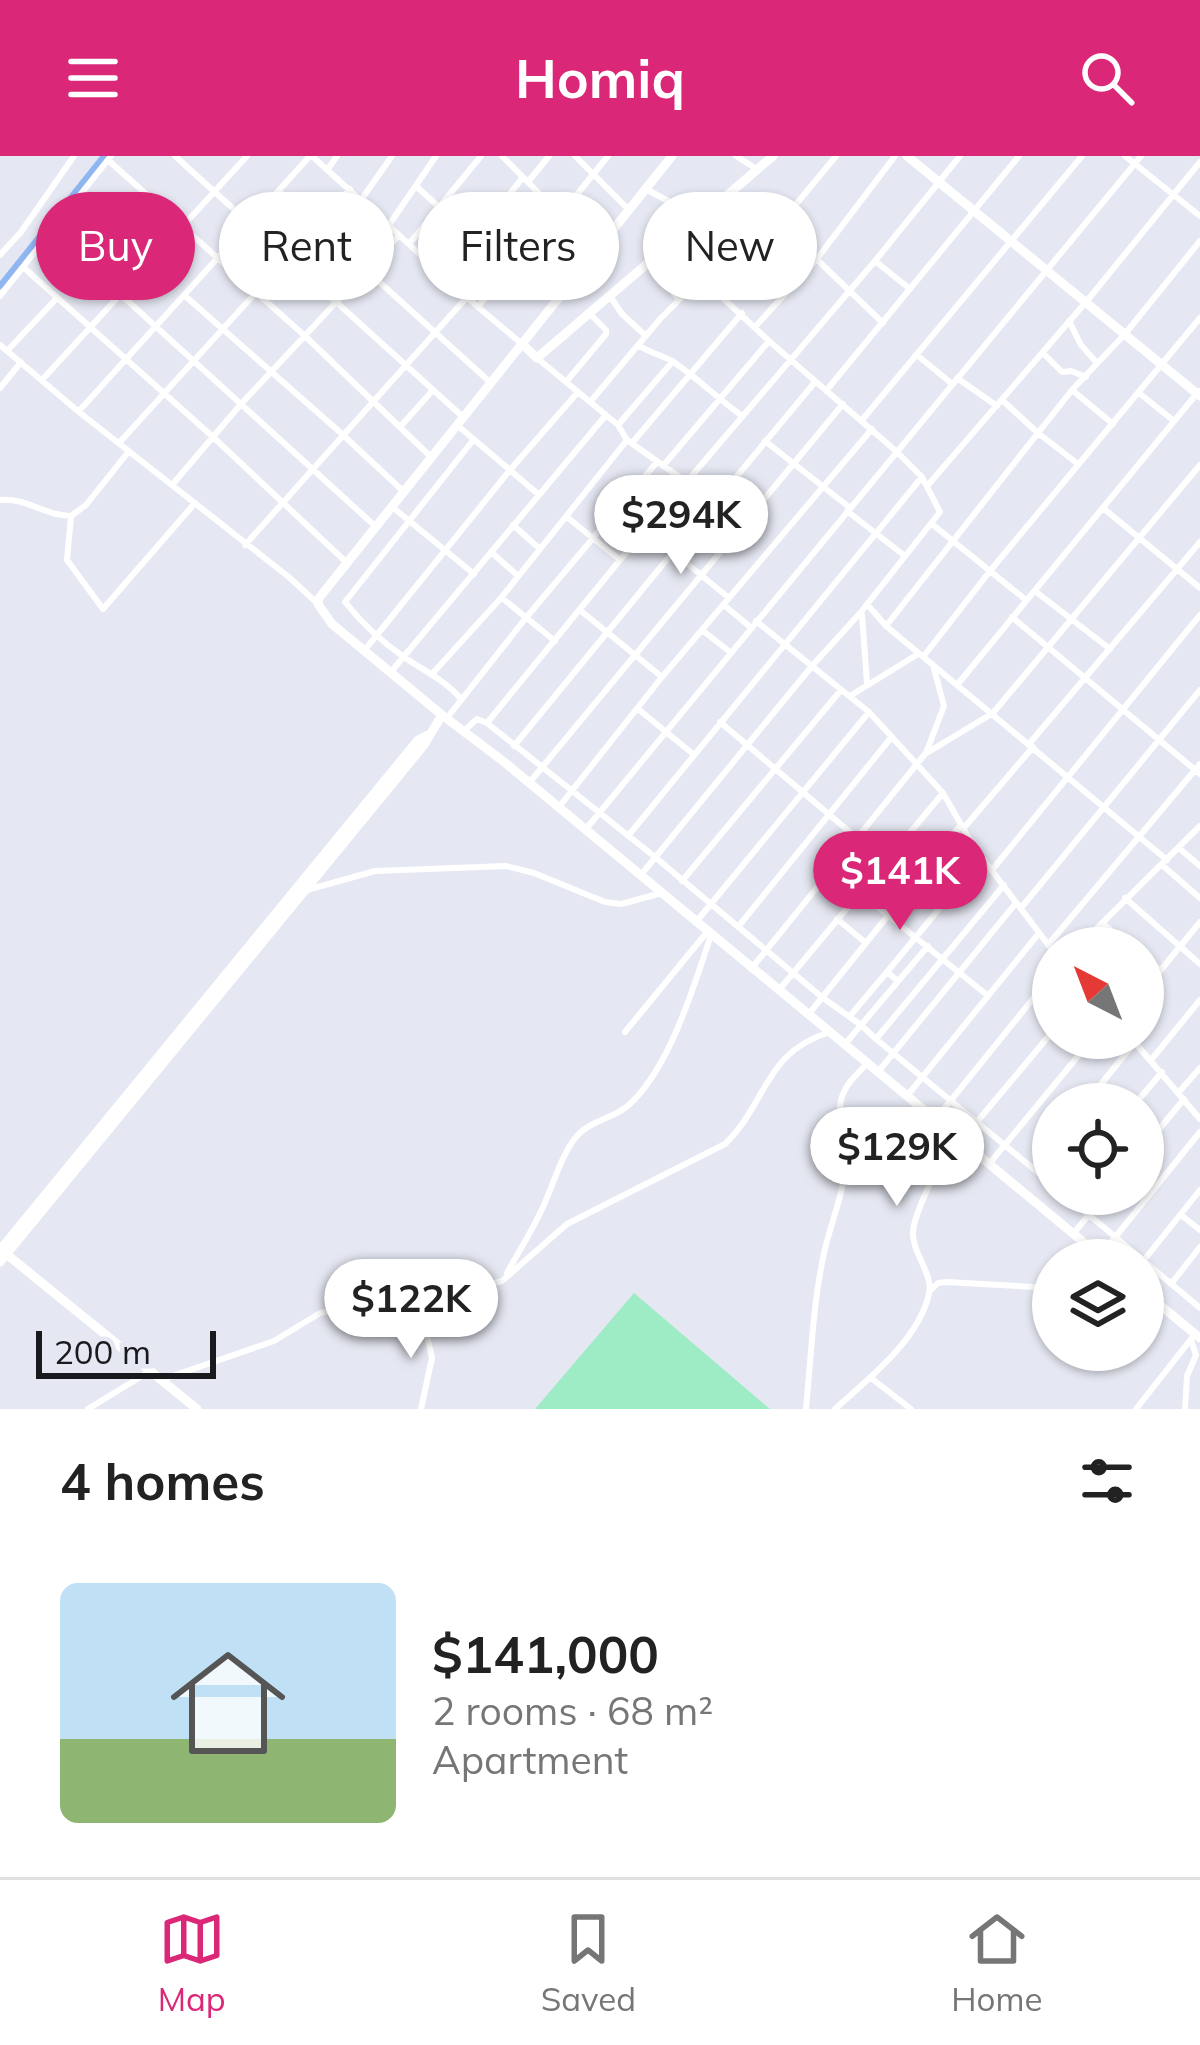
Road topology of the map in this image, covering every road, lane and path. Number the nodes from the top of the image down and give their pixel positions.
1 (74, 156) edge
2 (175, 156) edge
3 (311, 156) edge
4 (337, 156) edge
5 (392, 156) edge
6 (436, 156) edge
7 (482, 156) edge
8 (502, 156) edge
9 (549, 156) edge
10 (575, 156) edge
11 (608, 156) edge
12 (672, 156) edge
13 (736, 156) edge
14 (773, 156) edge
15 (895, 156) edge
16 (907, 156) edge
17 (960, 156) edge
18 (1019, 156) edge
19 (1082, 156) edge
20 (1125, 156) edge
21 (1141, 156) edge
22 (245, 157) edge
23 (834, 157) edge
24 (109, 158) edge
25 (1200, 162) edge
26 (1134, 164) junction
27 (328, 169) junction
28 (758, 170) junction
29 (594, 175) junction
30 (526, 180) junction
31 (938, 182) junction
32 (416, 186) junction
33 (350, 188) junction
34 (646, 190) junction
35 (279, 191) edge
36 (83, 192) edge
37 (145, 192) edge
38 (215, 192) junction
39 (346, 192) edge
40 (354, 192) edge
41 (367, 192) edge
42 (423, 192) edge
43 (452, 192) edge
44 (516, 192) edge
45 (538, 192) edge
46 (577, 192) edge
47 (650, 192) edge
48 (732, 192) edge
49 (805, 192) edge
50 (1173, 193) junction
51 (219, 196) edge
52 (629, 210) junction
53 (974, 211) junction
54 (195, 214) edge
55 (1200, 216) edge
56 (394, 218) edge
57 (619, 222) edge
58 (394, 230) edge
59 (418, 233) edge
60 (399, 235) junction
61 (195, 239) edge
62 (394, 240) edge
63 (1200, 241) edge
64 (1011, 242) junction
65 (409, 244) junction
66 (36, 251) edge
67 (418, 252) edge
68 (0, 255) edge
69 (217, 259) joint
70 (817, 259) edge
71 (817, 261) edge
72 (875, 261) junction
73 (23, 267) junction
74 (643, 269) edge
75 (1046, 270) junction
76 (36, 279) edge
77 (195, 283) edge
78 (619, 289) edge
79 (910, 290) junction
80 (394, 292) edge
81 (849, 292) junction
82 (0, 296) edge
83 (54, 300) edge
84 (58, 300) edge
85 (116, 300) edge
86 (125, 300) edge
87 (179, 300) edge
88 (190, 300) edge
89 (251, 300) edge
90 (263, 300) edge
91 (333, 300) edge
92 (339, 300) edge
93 (464, 300) edge
94 (470, 300) edge
95 (484, 300) edge
96 (557, 300) edge
97 (606, 300) edge
98 (613, 300) edge
99 (679, 300) edge
100 (728, 300) edge
101 (780, 300) edge
102 (1085, 302) junction
103 (336, 303) junction
104 (478, 307) junction
105 (742, 313) junction
106 (590, 314) junction
107 (1200, 318) edge
108 (1069, 321) junction
109 (883, 323) junction
110 (90, 326) junction
111 (155, 327) junction
112 (755, 327) junction
113 (224, 329) junction
114 (436, 332) junction
115 (1125, 334) junction
116 (305, 336) junction
117 (646, 336) junction
118 (770, 341) junction
119 (522, 344) junction
120 (638, 345) junction
121 (4, 348) edge
122 (1042, 353) junction
123 (917, 355) junction
124 (537, 358) junction
125 (126, 359) junction
126 (789, 359) junction
127 (673, 361) junction
128 (21, 362) junction
129 (194, 362) junction
130 (1098, 363) junction
131 (1162, 365) junction
132 (406, 366) junction
133 (272, 371) junction
134 (689, 374) junction
135 (1086, 377) junction
136 (42, 380) junction
137 (954, 381) junction
138 (491, 382) junction
139 (566, 382) junction
140 (815, 382) junction
141 (0, 388) edge
142 (433, 390) junction
143 (1072, 390) junction
144 (826, 391) junction
145 (578, 392) junction
146 (1139, 393) junction
147 (1199, 393) edge
148 (164, 394) junction
149 (718, 399) junction
150 (374, 400) junction
151 (590, 402) junction
152 (999, 403) junction
153 (241, 404) junction
154 (843, 404) junction
155 (79, 412) junction
156 (607, 415) junction
157 (741, 415) junction
158 (862, 420) junction
159 (460, 421) junction
160 (1174, 421) junction
161 (1113, 424) junction
162 (618, 425) junction
163 (400, 427) junction
164 (872, 429) junction
165 (1039, 433) junction
166 (342, 434) junction
167 (213, 437) junction
168 (474, 439) junction
169 (630, 441) junction
170 (765, 441) junction
171 (119, 443) junction
172 (129, 451) junction
173 (897, 452) junction
174 (431, 457) junction
175 (660, 464) junction
176 (1078, 464) junction
177 (793, 465) junction
178 (1200, 465) edge
179 (312, 468) junction
180 (510, 470) junction
181 (925, 481) junction
182 (686, 482) junction
183 (172, 485) junction
184 (823, 487) junction
185 (403, 491) junction
186 (538, 494) junction
187 (0, 500) edge
188 (281, 502) junction
189 (195, 503) junction
190 (713, 505) junction
191 (392, 506) junction
192 (666, 506) junction
193 (1102, 508) junction
194 (848, 509) junction
195 (71, 516) junction
196 (566, 517) junction
197 (409, 521) junction
198 (932, 524) junction
199 (514, 525) junction
200 (375, 526) junction
201 (692, 527) junction
202 (876, 532) junction
203 (592, 538) junction
204 (1138, 538) junction
205 (953, 542) junction
206 (1200, 542) edge
207 (245, 545) junction
208 (540, 549) junction
209 (446, 550) junction
210 (491, 552) junction
211 (673, 552) junction
212 (905, 556) junction
213 (620, 560) junction
214 (346, 561) junction
215 (1177, 569) junction
216 (990, 571) junction
217 (474, 574) junction
218 (517, 575) junction
219 (702, 576) junction
220 (1200, 588) edge
221 (1035, 590) junction
222 (501, 598) junction
223 (1026, 601) junction
224 (727, 602) junction
225 (318, 604) junction
226 (864, 608) junction
227 (580, 610) junction
228 (1200, 615) edge
229 (1012, 617) junction
230 (525, 619) junction
231 (1070, 620) junction
232 (753, 624) junction
233 (886, 626) junction
234 (702, 630) junction
235 (609, 633) junction
236 (375, 634) junction
237 (555, 641) junction
238 (784, 643) junction
239 (1048, 645) junction
240 (1110, 650) junction
241 (364, 651) junction
242 (730, 652) junction
243 (921, 655) junction
244 (636, 656) junction
245 (404, 657) junction
246 (933, 665) junction
247 (812, 666) junction
248 (390, 673) junction
249 (431, 674) junction
250 (662, 676) junction
251 (1087, 676) junction
252 (867, 683) junction
253 (957, 685) junction
254 (842, 689) junction
255 (1200, 690) edge
256 (850, 696) junction
257 (461, 699) junction
258 (638, 709) junction
259 (1125, 709) junction
260 (869, 712) junction
261 (993, 713) junction
262 (445, 717) junction
263 (720, 722) junction
264 (487, 723) junction
265 (464, 731) junction
266 (665, 731) junction
267 (428, 735) junction
268 (891, 738) junction
269 (1161, 739) junction
270 (514, 746) junction
271 (747, 746) junction
272 (1031, 746) junction
273 (693, 754) junction
274 (925, 754) junction
275 (917, 765) junction
276 (775, 768) junction
277 (542, 769) junction
278 (1199, 769) edge
279 (1068, 777) junction
280 (529, 783) junction
281 (572, 792) junction
282 (802, 792) junction
283 (943, 793) junction
284 (559, 807) junction
285 (1106, 808) junction
286 (600, 813) junction
287 (830, 816) junction
288 (1200, 826) edge
289 (962, 827) junction
290 (586, 829) junction
291 (1139, 835) junction
292 (628, 836) junction
293 (856, 838) junction
294 (1179, 848) junction
295 (655, 857) junction
296 (982, 857) junction
297 (884, 861) junction
298 (1164, 862) junction
299 (1200, 866) edge
300 (992, 870) junction
301 (640, 876) junction
302 (682, 881) junction
303 (1004, 885) junction
304 (304, 891) junction
305 (859, 892) junction
306 (662, 893) junction
307 (1125, 898) junction
308 (1200, 898) edge
309 (711, 905) junction
310 (1019, 905) junction
311 (888, 914) junction
312 (837, 919) junction
313 (696, 922) junction
314 (1200, 922) edge
315 (1102, 923) junction
316 (738, 927) junction
317 (1036, 927) edge
318 (1067, 927) edge
319 (1098, 927) edge
320 (1107, 927) edge
321 (709, 934) junction
322 (916, 936) junction
323 (1032, 942) edge
324 (867, 944) junction
325 (928, 946) junction
326 (1179, 948) junction
327 (766, 951) junction
328 (941, 958) junction
329 (1200, 964) edge
330 (1164, 965) edge
331 (752, 969) junction
332 (887, 973) junction
333 (794, 974) junction
334 (960, 974) junction
335 (898, 981) junction
336 (778, 990) junction
337 (987, 995) junction
338 (823, 998) junction
339 (1032, 1000) edge
340 (1200, 1000) edge
341 (808, 1015) junction
342 (850, 1016) junction
343 (861, 1024) junction
344 (625, 1032) dead end
345 (830, 1032) junction
346 (876, 1040) junction
347 (845, 1044) junction
348 (894, 1055) junction
349 (1032, 1056) edge
350 (1076, 1059) edge
351 (1151, 1060) joint
352 (868, 1063) junction
353 (1200, 1068) edge
354 (878, 1072) junction
355 (1162, 1072) junction
356 (922, 1079) junction
357 (1153, 1083) edge
358 (907, 1096) junction
359 (1181, 1096) junction
360 (950, 1102) junction
361 (1200, 1119) edge
362 (934, 1120) junction
363 (1164, 1120) edge
364 (976, 1123) junction
365 (1200, 1132) edge
366 (954, 1136) junction
367 (1004, 1146) junction
368 (989, 1164) junction
369 (1032, 1168) edge
370 (1200, 1190) edge
371 (1088, 1215) edge
372 (1090, 1215) edge
373 (1180, 1215) junction
374 (1200, 1230) edge
375 (1073, 1234) junction
376 (1116, 1237) junction
377 (1079, 1239) edge
378 (1118, 1239) edge
379 (1161, 1239) edge
380 (1200, 1247) edge
381 (2, 1253) edge
382 (1164, 1277) edge
383 (502, 1281) junction
384 (1172, 1284) junction
385 (1032, 1287) edge
386 (932, 1289) junction
387 (1200, 1306) edge
388 (1164, 1310) edge
389 (422, 1312) junction
390 (1195, 1337) edge
391 (150, 1370) junction
392 (870, 1377) junction
393 (161, 1379) junction
394 (88, 1409) edge
395 (197, 1409) edge
396 (421, 1409) edge
397 (806, 1409) edge
398 (835, 1409) edge
399 (911, 1409) edge
400 (1136, 1409) edge
401 (1185, 1409) edge

1 - 68 street
2 - 38 street
3 - 27 street
3 - 35 street
4 - 27 street
5 - 41 street
6 - 32 street
7 - 43 street
8 - 30 street
9 - 30 street
10 - 29 street
11 - 29 street
12 - 34 street
13 - 28 street
14 - 28 street
15 - 70 street
16 - 31 street
17 - 31 street
18 - 53 street
19 - 64 street
20 - 26 street
21 - 26 street
22 - 38 street
23 - 49 street
24 - 36 street
24 - 37 street
25 - 50 street
26 - 50 street
26 - 75 street
27 - 33 street
28 - 48 street
29 - 46 street
29 - 52 street
30 - 44 street
30 - 45 street
31 - 53 street
31 - 72 street
32 - 42 street
32 - 56 street
33 - 39 street
33 - 40 street
34 - 47 street
34 - 52 street
38 - 51 street
38 - 54 street
50 - 55 street
50 - 102 street
52 - 57 street
53 - 64 street
53 - 79 street
58 - 60 street
59 - 65 street
60 - 62 street
60 - 65 street
61 - 69 street
63 - 115 street
64 - 75 street
64 - 123 street
65 - 67 street
66 - 73 street
69 - 77 street
71 - 81 street
72 - 79 street
72 - 81 street
73 - 76 street
73 - 82 street
74 - 78 street
75 - 102 street
75 - 137 street
79 - 109 street
80 - 114 street
81 - 109 street
81 - 126 street
83 - 121 street
84 - 110 street
85 - 110 street
86 - 111 street
87 - 111 street
88 - 113 street
89 - 113 street
90 - 116 street
91 - 103 street
92 - 103 street
93 - 114 street
94 - 104 street
95 - 104 street
96 - 119 street
97 - 106 street
98 - 117 street
99 - 117 street
100 - 105 street
101 - 112 street
102 - 108 street
102 - 115 street
103 - 116 street
103 - 132 street
104 - 119 street
105 - 112 street
105 - 134 street
106 - 124 street
106 - 139 street
107 - 131 street
108 - 122 street
108 - 130 street
109 - 144 street
110 - 125 street
110 - 136 street
111 - 125 street
111 - 129 street
112 - 118 street
113 - 129 street
113 - 133 street
114 - 132 street
114 - 138 street
115 - 130 street
115 - 131 street
116 - 133 street
116 - 150 street
117 - 120 street
118 - 126 street
118 - 149 street
119 - 124 street
119 - 138 street
120 - 127 street
120 - 151 street
121 - 128 street
122 - 135 street
122 - 152 street
123 - 137 street
123 - 158 street
124 - 139 street
125 - 148 street
125 - 155 street
126 - 140 street
126 - 157 street
127 - 134 street
127 - 162 street
128 - 136 street
128 - 141 street
129 - 148 street
129 - 153 street
130 - 135 street
131 - 146 street
131 - 147 street
132 - 142 street
132 - 150 street
133 - 153 street
133 - 166 street
134 - 149 street
134 - 169 street
135 - 143 street
136 - 155 street
137 - 152 street
137 - 173 street
138 - 159 street
139 - 145 street
140 - 144 street
140 - 170 street
142 - 159 street
142 - 163 street
143 - 161 street
143 - 165 street
144 - 154 street
145 - 151 street
145 - 180 street
146 - 160 street
146 - 161 street
147 - 160 street
148 - 167 street
148 - 171 street
149 - 157 street
149 - 175 street
150 - 163 street
150 - 166 street
151 - 156 street
152 - 165 street
152 - 181 street
153 - 167 street
153 - 179 street
154 - 158 street
154 - 177 street
155 - 171 street
156 - 162 street
156 - 186 street
157 - 182 street
158 - 164 street
159 - 168 street
159 - 174 street
160 - 193 street
161 - 176 street
162 - 169 street
163 - 174 street
164 - 173 street
164 - 184 street
165 - 176 street
165 - 205 street
166 - 179 street
166 - 185 street
167 - 183 street
167 - 188 street
168 - 180 street
168 - 197 street
169 - 175 street
169 - 196 street
170 - 177 street
170 - 190 street
171 - 172 street
172 - 183 street
172 - 195 street
173 - 181 street
173 - 194 street
174 - 185 street
175 - 182 street
175 - 203 street
176 - 216 street
177 - 184 street
177 - 219 street
178 - 204 street
179 - 188 street
179 - 200 street
180 - 186 street
180 - 209 street
181 - 198 street
181 - 202 street
182 - 190 street
182 - 192 street
183 - 189 street
184 - 194 street
184 - 224 street
185 - 191 street
186 - 199 street
187 - 195 street
188 - 207 street
188 - 214 street
189 - 195 street
189 - 207 street
190 - 201 street
191 - 197 street
191 - 200 street
192 - 201 street
192 - 213 street
193 - 204 street
193 - 221 street
194 - 202 street
194 - 232 street
196 - 203 street
196 - 208 street
197 - 209 street
197 - 236 street
198 - 205 street
198 - 212 street
199 - 208 street
199 - 210 street
200 - 214 street
201 - 211 street
202 - 212 street
202 - 238 street
203 - 213 street
203 - 230 street
204 - 215 street
204 - 231 street
205 - 216 street
205 - 233 street
206 - 215 street
207 - 225 street
208 - 218 street
209 - 217 street
209 - 236 street
210 - 217 street
210 - 218 street
211 - 219 street
211 - 235 street
212 - 226 street
213 - 227 street
214 - 225 street
215 - 220 street
215 - 240 street
216 - 223 street
216 - 243 street
217 - 245 street
218 - 222 street
219 - 224 street
219 - 244 street
221 - 223 street
221 - 231 street
222 - 230 street
222 - 249 street
223 - 229 street
224 - 232 street
224 - 234 street
225 - 241 street
226 - 233 street
226 - 247 street
226 - 252 street
227 - 235 street
227 - 237 street
228 - 259 street
229 - 239 street
229 - 253 street
230 - 237 street
230 - 257 street
231 - 239 street
231 - 240 street
232 - 238 street
232 - 242 street
233 - 243 street
234 - 242 street
234 - 250 street
235 - 244 street
235 - 270 street
236 - 241 street
236 - 245 street
237 - 264 street
238 - 247 street
238 - 263 street
239 - 251 street
239 - 261 street
240 - 251 street
241 - 248 street
242 - 266 street
243 - 246 street
243 - 252 street
244 - 250 street
244 - 277 street
245 - 248 street
245 - 249 street
246 - 253 street
246 - 274 street
247 - 254 street
247 - 271 street
248 - 262 street
249 - 257 street
250 - 258 street
251 - 259 street
251 - 272 street
252 - 256 street
253 - 261 street
254 - 256 street
254 - 276 street
255 - 269 street
256 - 260 street
257 - 262 street
258 - 266 street
258 - 281 street
259 - 269 street
259 - 279 street
260 - 268 street
260 - 282 street
261 - 272 street
261 - 274 street
262 - 265 street
262 - 267 street
263 - 271 street
263 - 273 street
264 - 265 street
264 - 270 street
265 - 280 street
266 - 273 street
266 - 286 street
267 - 304 street
267 - 381 street
268 - 275 street
268 - 287 street
269 - 278 street
269 - 285 street
270 - 277 street
271 - 276 street
271 - 295 street
272 - 279 street
272 - 289 street
273 - 292 street
274 - 275 street
275 - 283 street
275 - 293 street
276 - 282 street
276 - 302 street
277 - 280 street
277 - 281 street
278 - 291 street
279 - 285 street
279 - 300 street
280 - 284 street
281 - 284 street
281 - 286 street
282 - 287 street
282 - 309 street
283 - 289 street
283 - 297 street
284 - 290 street
285 - 291 street
285 - 310 street
286 - 290 street
286 - 292 street
287 - 293 street
287 - 316 street
288 - 294 street
289 - 296 street
289 - 311 street
290 - 301 street
291 - 298 street
291 - 318 street
292 - 295 street
293 - 297 street
293 - 327 street
294 - 298 street
294 - 299 street
295 - 301 street
295 - 302 street
296 - 300 street
296 - 322 street
297 - 305 street
298 - 307 street
298 - 308 street
300 - 303 street
301 - 306 street
302 - 309 street
303 - 310 street
303 - 328 street
304 - 306 street
304 - 381 street
305 - 311 street
305 - 312 street
306 - 313 street
307 - 315 street
307 - 326 street
309 - 313 street
309 - 316 street
310 - 317 street
310 - 334 street
311 - 322 street
311 - 324 street
312 - 324 street
312 - 333 street
313 - 321 street
314 - 326 street
315 - 319 street
315 - 320 street
316 - 327 street
321 - 331 street
321 - 344 street
321 - 383 street
322 - 325 street
322 - 332 street
323 - 337 street
324 - 338 street
325 - 328 street
325 - 335 street
326 - 329 street
326 - 330 street
327 - 331 street
327 - 333 street
328 - 334 street
328 - 346 street
331 - 336 street
332 - 335 street
332 - 342 street
333 - 336 street
333 - 338 street
334 - 337 street
334 - 348 street
335 - 343 street
336 - 341 street
337 - 356 street
338 - 341 street
338 - 342 street
339 - 360 street
340 - 351 street
341 - 345 street
342 - 343 street
343 - 346 street
343 - 347 street
345 - 347 street
345 - 383 street
346 - 348 street
347 - 352 street
348 - 354 street
348 - 356 street
349 - 364 street
350 - 367 street
351 - 355 street
352 - 354 street
352 - 397 street
353 - 359 street
354 - 358 street
355 - 357 street
355 - 359 street
356 - 358 street
356 - 360 street
358 - 362 street
359 - 361 street
359 - 363 street
360 - 362 street
360 - 364 street
362 - 366 street
364 - 367 street
365 - 376 street
366 - 368 street
366 - 386 street
367 - 368 street
367 - 369 street
368 - 375 street
370 - 373 street
371 - 375 street
372 - 376 street
373 - 374 street
373 - 379 street
375 - 377 street
376 - 378 street
380 - 384 street
381 - 391 street
382 - 384 street
383 - 389 street
384 - 387 street
385 - 386 street
386 - 392 street
388 - 390 street
389 - 393 street
389 - 396 street
390 - 400 street
390 - 401 street
391 - 393 street
391 - 394 street
392 - 398 street
392 - 399 street
393 - 395 street

